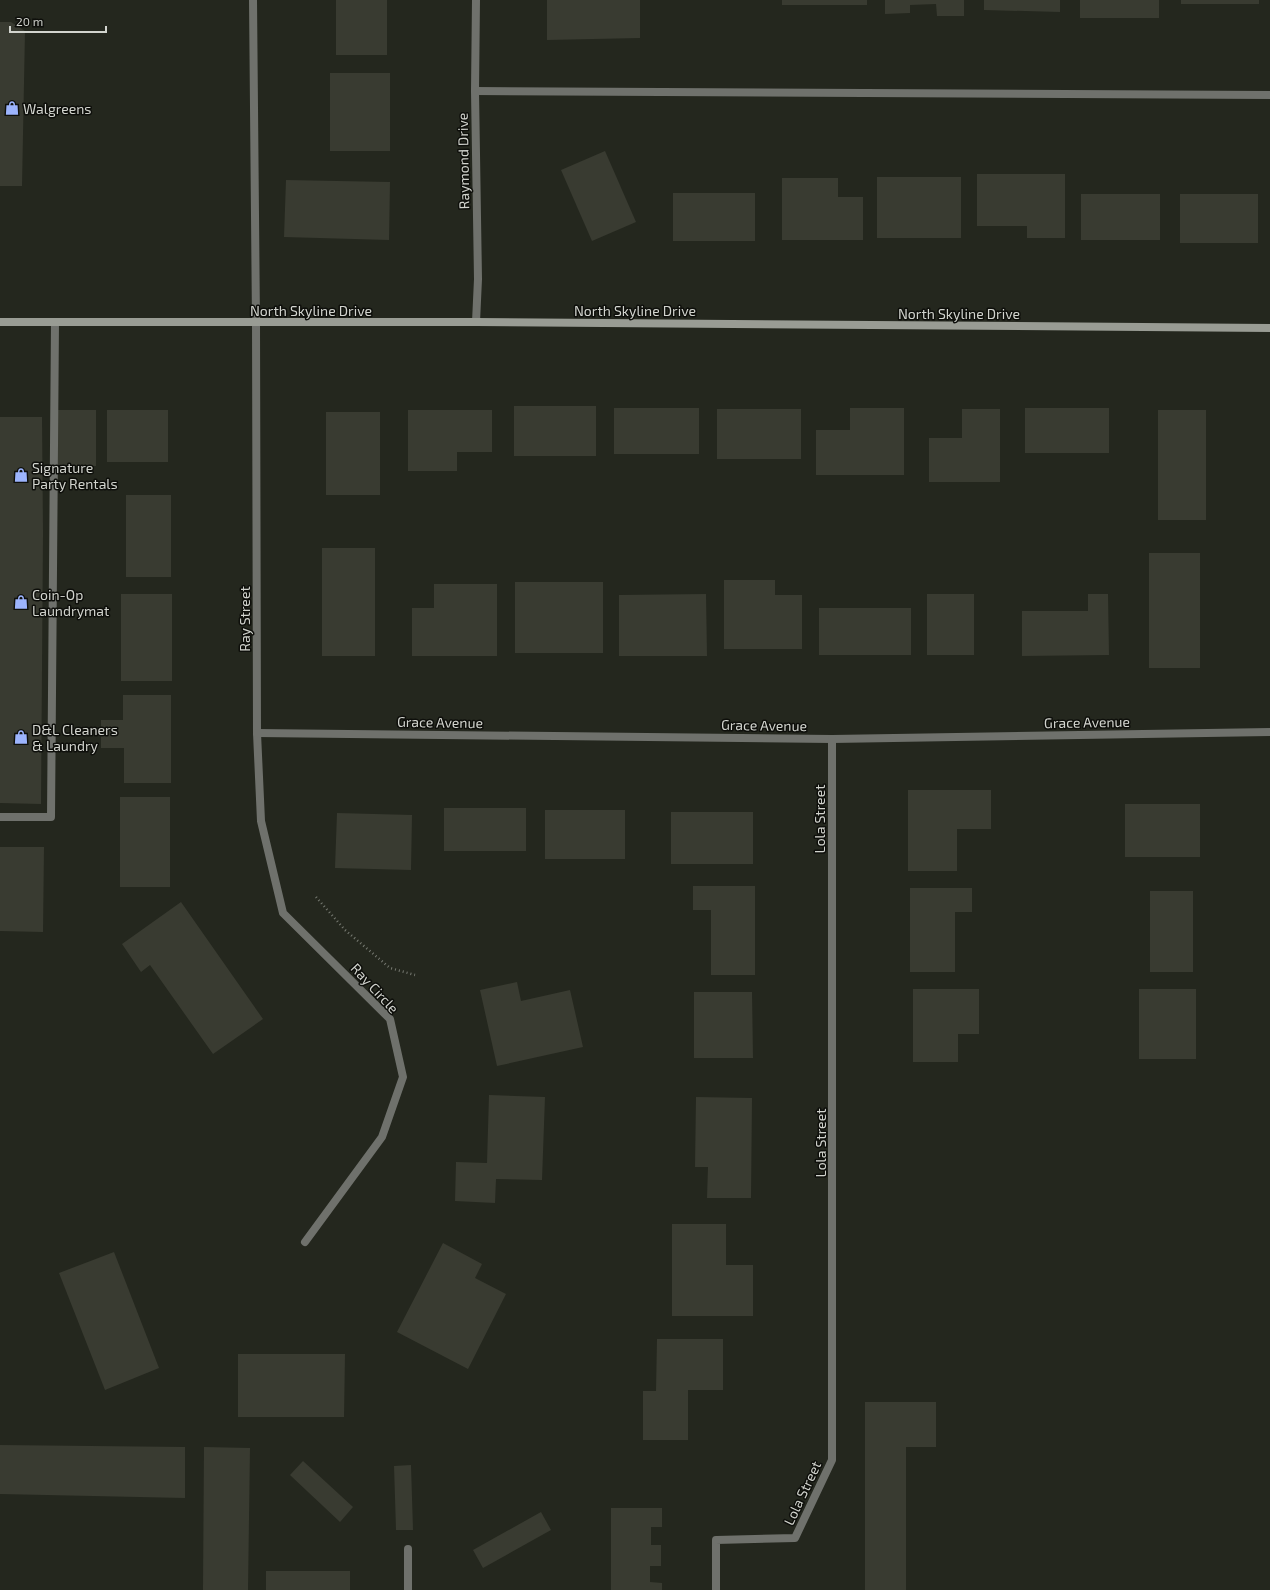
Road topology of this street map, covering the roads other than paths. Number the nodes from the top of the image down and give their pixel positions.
1 (253, 0) edge
2 (476, 0) edge
3 (475, 91) junction
4 (1270, 95) edge
5 (0, 322) edge
6 (55, 322) junction
7 (476, 322) junction
8 (256, 323) junction
9 (1270, 328) edge
10 (1270, 732) edge
11 (257, 733) junction
12 (832, 739) junction
13 (0, 817) edge
14 (283, 913) joint
15 (305, 1242) dead end
16 (408, 1549) dead end
17 (408, 1590) edge
18 (716, 1590) edge

1 - 8 street, Ray Street
2 - 3 street, Raymond Drive
3 - 4 street
3 - 7 street, Raymond Drive
5 - 6 main road, North Skyline Drive
6 - 8 main road, North Skyline Drive
6 - 13 street
7 - 8 main road, North Skyline Drive
7 - 9 main road, North Skyline Drive
8 - 11 street, Ray Street
10 - 12 street, Grace Avenue
11 - 12 street, Grace Avenue
11 - 14 street, Ray Street
12 - 18 street, Lola Street
14 - 15 street, Ray Circle
16 - 17 street

